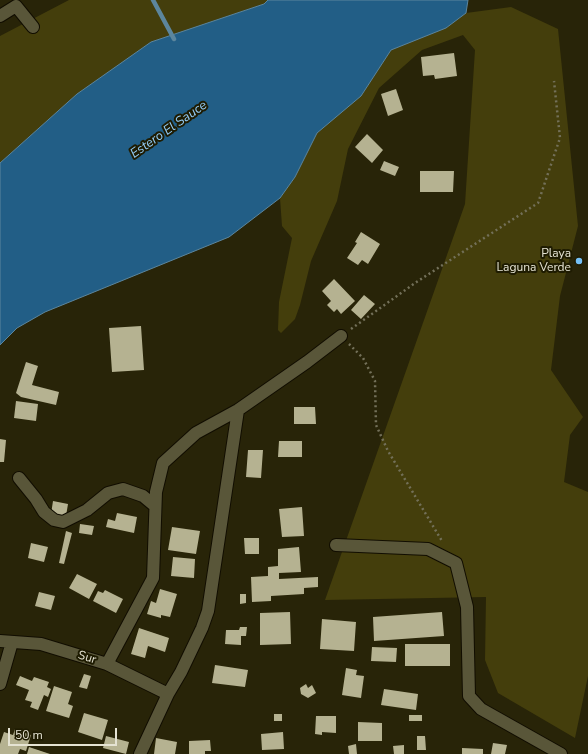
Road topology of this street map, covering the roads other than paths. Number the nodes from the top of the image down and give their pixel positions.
1 (0, 16) edge
2 (33, 27) dead end
3 (341, 336) road end
4 (238, 410) junction
5 (18, 478) dead end
6 (156, 506) junction
7 (336, 545) dead end
8 (6, 642) edge
9 (107, 664) junction
10 (0, 684) edge
11 (168, 694) junction
12 (140, 754) edge
13 (561, 754) edge

1 - 2 street
3 - 4 street
4 - 6 street
4 - 11 street
5 - 6 street
6 - 9 street
7 - 13 street
8 - 9 street, Sur
8 - 10 street
9 - 11 street, Sur
11 - 12 street

